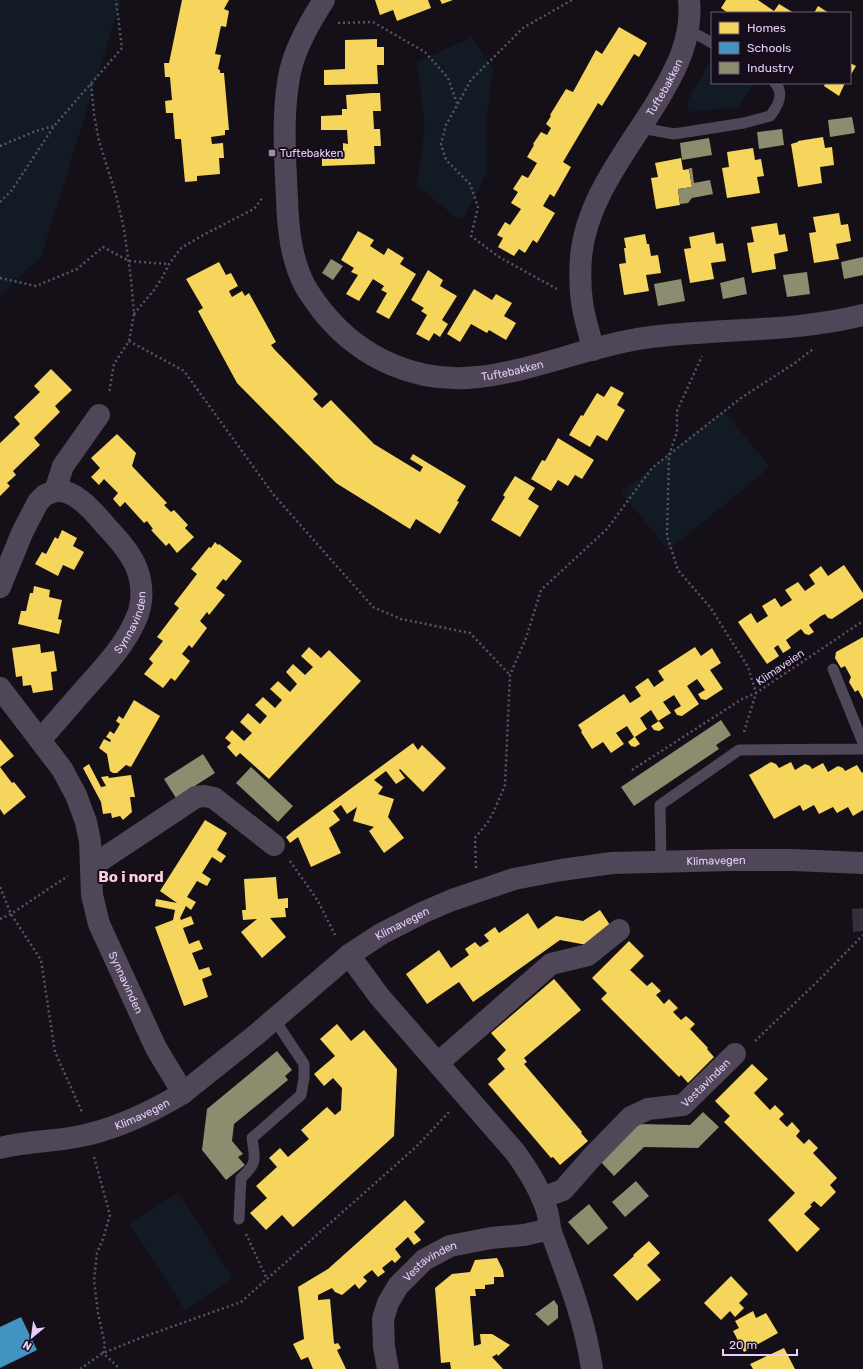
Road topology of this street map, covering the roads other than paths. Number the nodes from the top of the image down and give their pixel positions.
1 (324, 0) edge
2 (689, 0) edge
3 (689, 30) junction
4 (711, 42) edge
5 (776, 84) edge
6 (641, 128) junction
7 (863, 315) edge
8 (593, 350) junction
9 (99, 415) road end
10 (55, 491) junction
11 (0, 588) edge
12 (833, 669) dead end
13 (0, 688) edge
14 (40, 740) junction
15 (863, 743) edge
16 (863, 749) edge
17 (274, 845) road end
18 (660, 862) junction
19 (863, 863) edge
20 (92, 866) junction
21 (619, 930) dead end
22 (349, 956) junction
23 (274, 1019) junction
24 (735, 1054) road end
25 (438, 1063) junction
26 (183, 1093) junction
27 (0, 1148) edge
28 (542, 1198) junction
29 (239, 1219) road end
30 (550, 1229) junction
31 (388, 1369) edge
32 (592, 1369) edge

1 - 8 street, Tuftebakken
2 - 3 street, Tuftebakken
3 - 4 lane
3 - 6 street, Tuftebakken
5 - 6 lane
6 - 8 street, Tuftebakken
7 - 8 street, Tuftebakken
9 - 10 street
10 - 11 street
10 - 14 street, Synnavinden
12 - 15 lane
13 - 14 street, Synnavinden
14 - 20 street, Synnavinden
16 - 18 lane
17 - 20 street
18 - 19 street, Klimavegen
18 - 22 street, Klimavegen
20 - 26 street, Synnavinden
21 - 25 street
22 - 23 street, Klimavegen
22 - 25 street
23 - 26 street, Klimavegen
23 - 29 lane
24 - 28 street, Vestavinden
25 - 28 street
26 - 27 street, Klimavegen
28 - 30 street
30 - 31 street, Vestavinden
30 - 32 street

